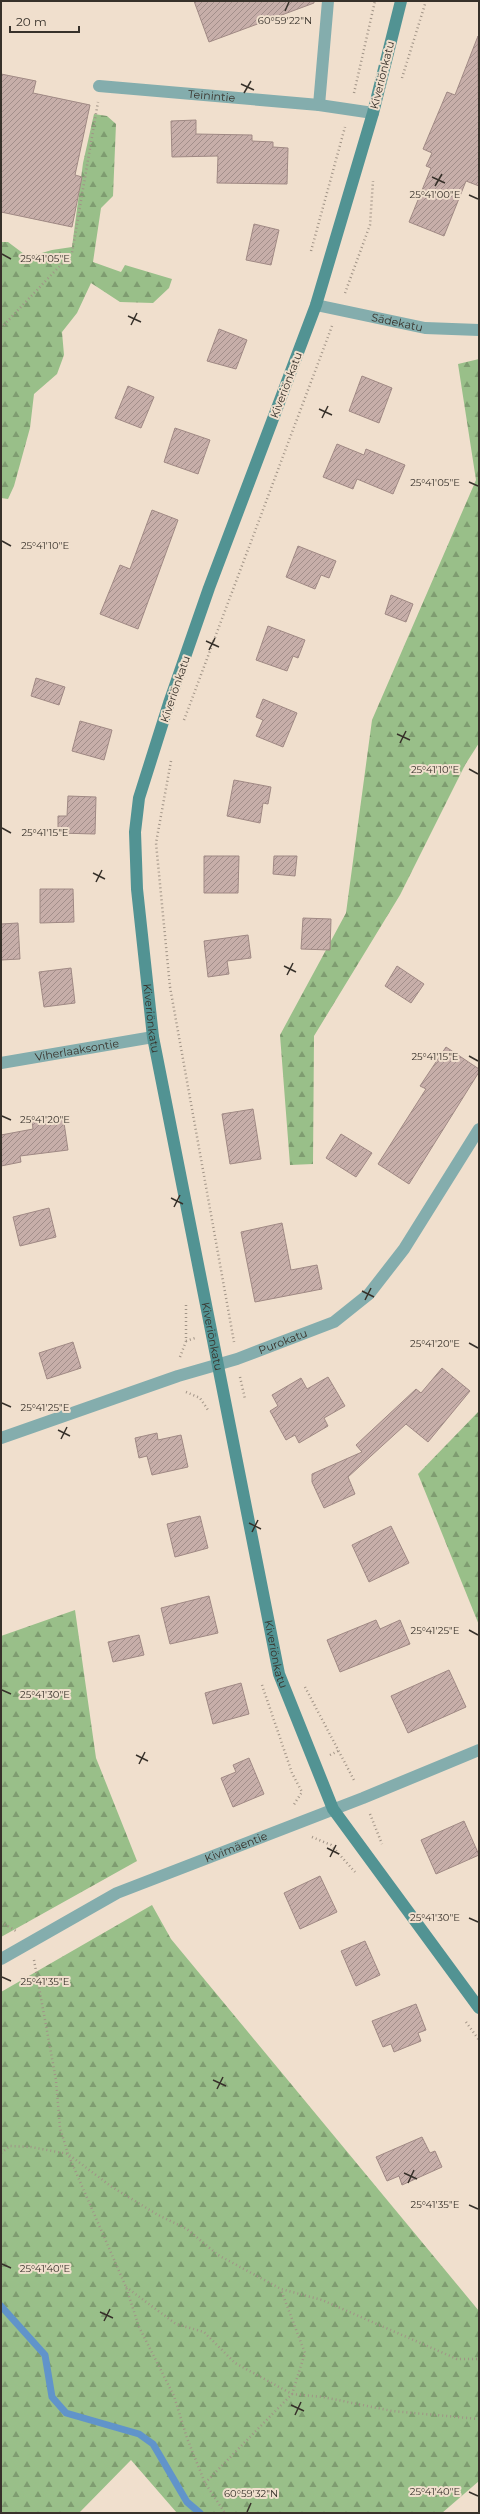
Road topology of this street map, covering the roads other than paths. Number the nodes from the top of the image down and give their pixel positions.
1 (328, 1) edge
2 (401, 1) edge
3 (99, 86) road end
4 (319, 105) junction
5 (373, 113) junction
6 (316, 305) junction
7 (479, 330) edge
8 (153, 1037) junction
9 (1, 1062) edge
10 (479, 1129) edge
11 (218, 1364) junction
12 (1, 1438) edge
13 (479, 1750) edge
14 (333, 1809) junction
15 (1, 1959) edge
16 (479, 2008) edge

1 - 4 street
2 - 5 street, Kiveriönkatu
3 - 4 street, Teinintie
4 - 5 street, Teinintie
5 - 6 street, Kiveriönkatu
6 - 7 street, Sädekatu
6 - 8 street, Kiveriönkatu
8 - 9 street, Viherlaaksontie
8 - 11 street, Kiveriönkatu
10 - 11 street, Purokatu
11 - 12 street, Purokatu
11 - 14 street, Kiveriönkatu
13 - 14 street, Kivimäentie
14 - 15 street, Kivimäentie
14 - 16 street, Kiveriönkatu

